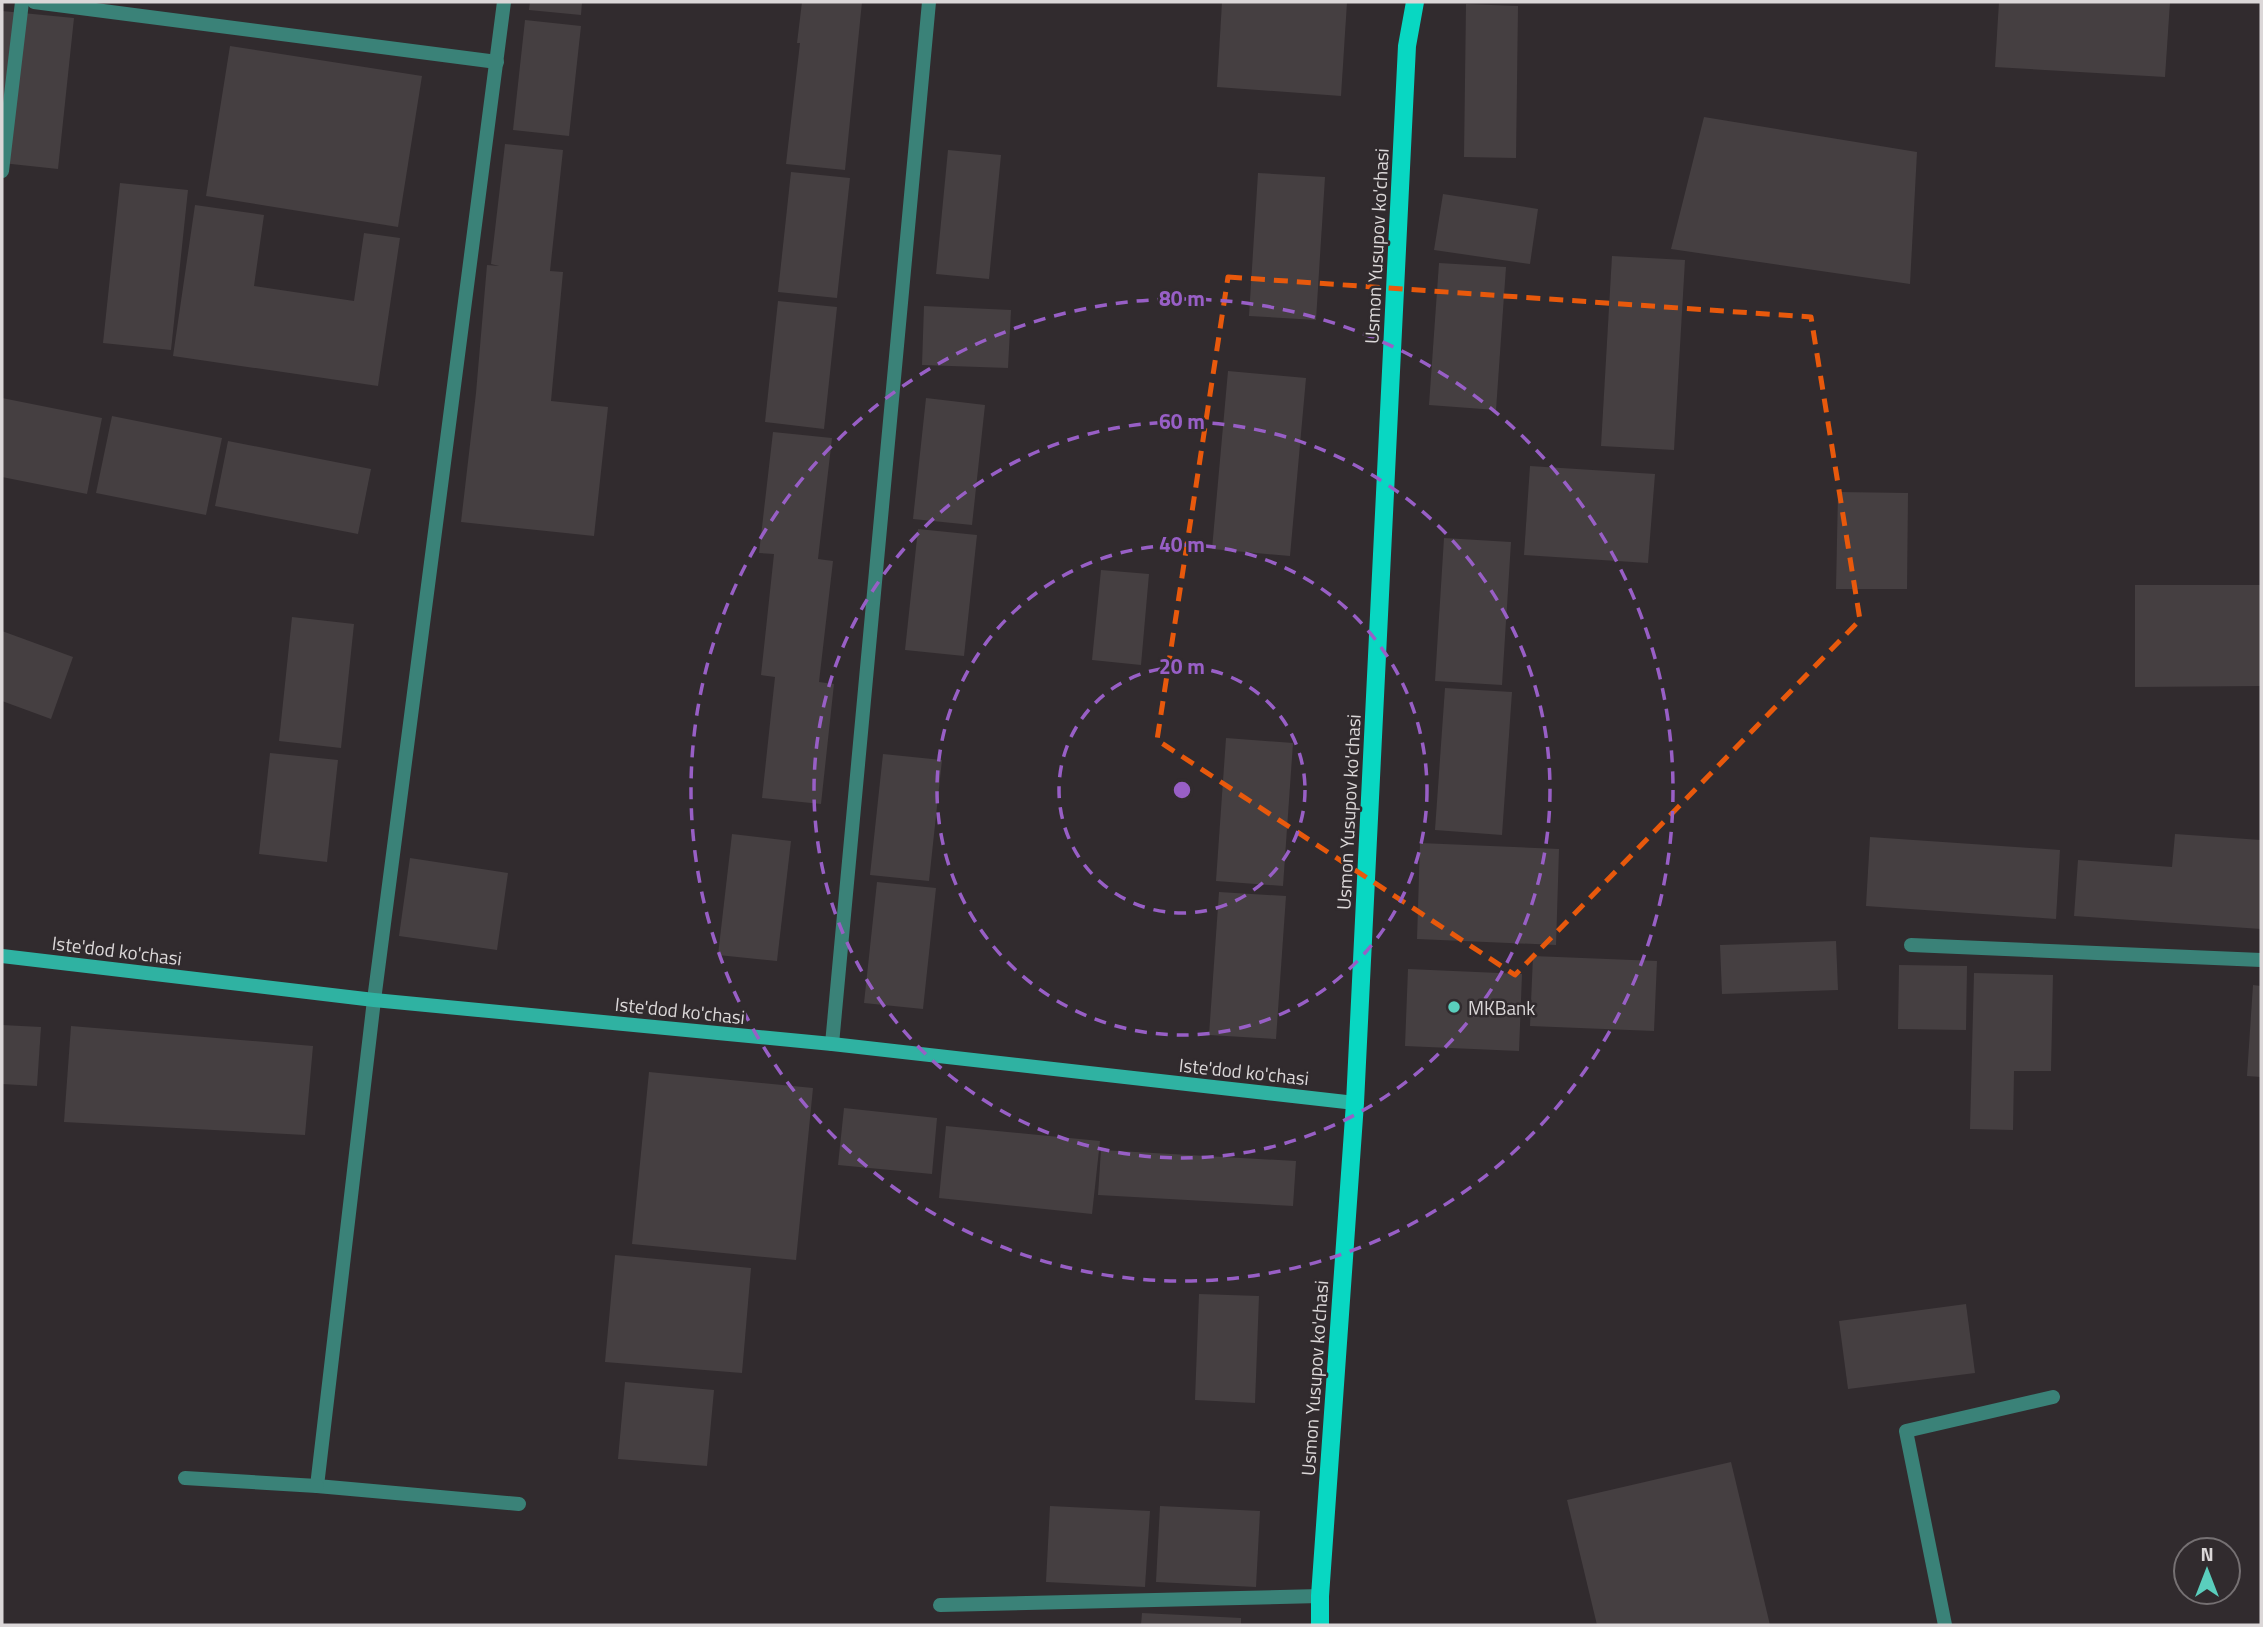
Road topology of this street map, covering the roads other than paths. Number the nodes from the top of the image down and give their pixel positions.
1 (22, 2) edge
2 (34, 2) edge
3 (504, 2) edge
4 (929, 2) edge
5 (1415, 2) edge
6 (497, 62) junction
7 (2, 170) edge
8 (1911, 946) dead end
9 (2, 956) edge
10 (2261, 960) edge
11 (374, 1000) junction
12 (832, 1044) junction
13 (1354, 1103) junction
14 (2053, 1397) dead end
15 (185, 1478) dead end
16 (317, 1486) junction
17 (519, 1504) dead end
18 (1320, 1596) junction
19 (940, 1605) dead end
20 (1320, 1625) edge
21 (1945, 1625) edge

1 - 7 street
2 - 6 street
3 - 6 street
4 - 12 street
5 - 13 main road, Usmon Yusupov ko'chasi
6 - 11 street
8 - 10 street
9 - 11 street, Iste'dod ko'chasi
11 - 12 street, Iste'dod ko'chasi
11 - 16 street
12 - 13 street, Iste'dod ko'chasi
13 - 18 main road, Usmon Yusupov ko'chasi
14 - 21 street
15 - 16 street
16 - 17 street
18 - 19 street
18 - 20 main road, Usmon Yusupov ko'chasi

